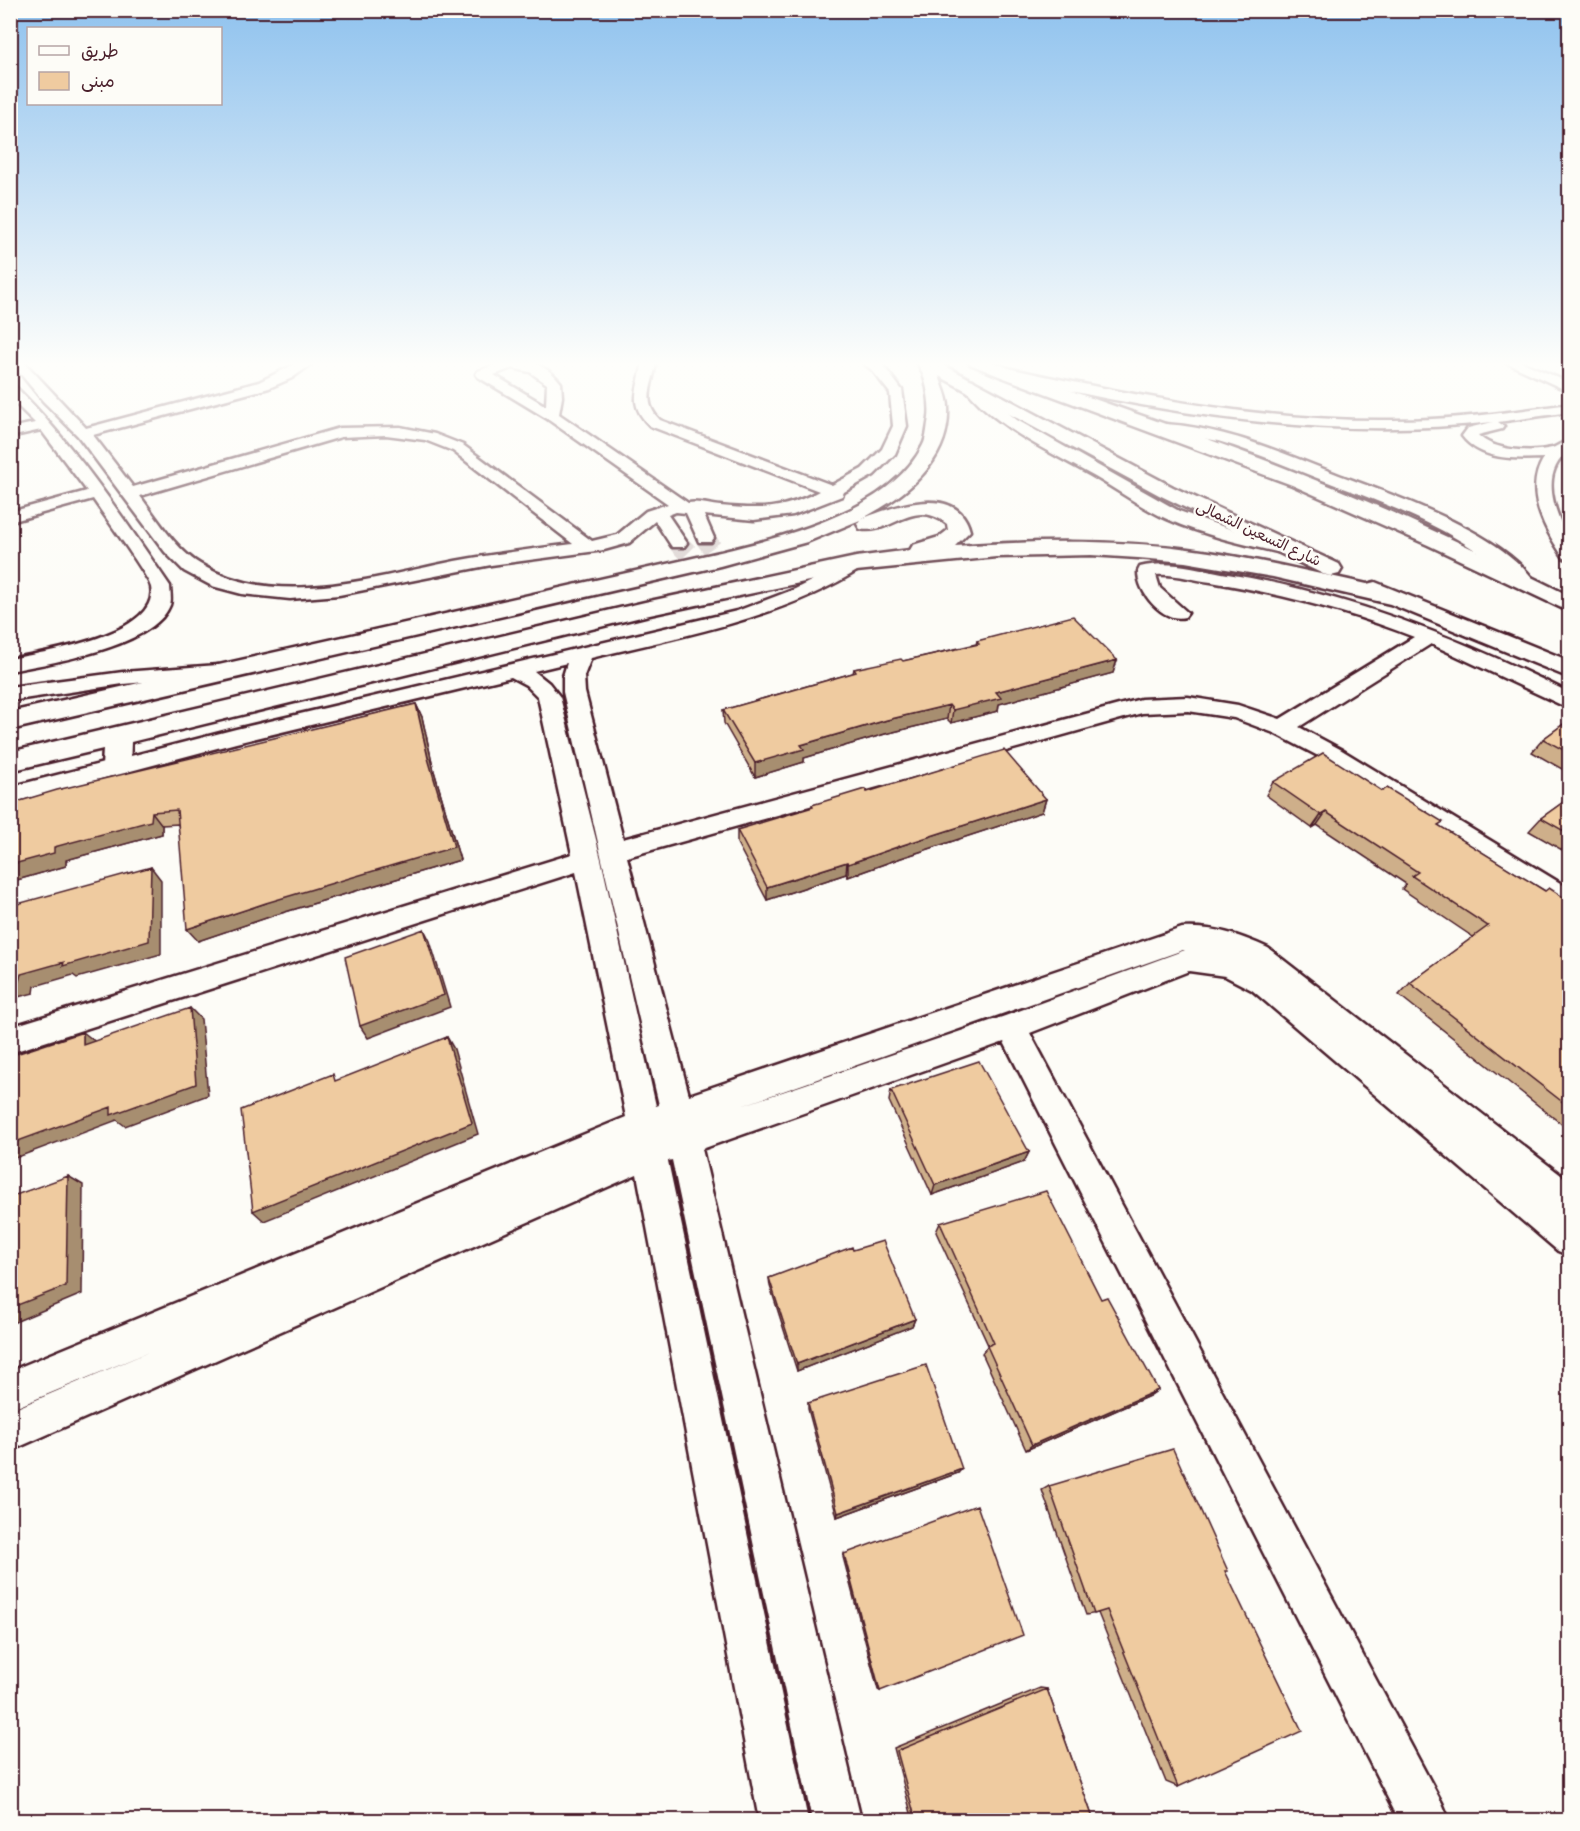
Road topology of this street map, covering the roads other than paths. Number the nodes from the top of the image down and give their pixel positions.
1 (61, 446) edge
2 (94, 446) edge
3 (292, 446) edge
4 (455, 446) edge
5 (597, 446) edge
6 (717, 446) edge
7 (891, 446) edge
8 (933, 446) edge
9 (1084, 446) edge
10 (1209, 446) edge
11 (1484, 446) edge
12 (1562, 448) edge
13 (131, 492) junction
14 (836, 492) junction
15 (97, 493) junction
16 (687, 507) junction
17 (657, 512) junction
18 (10, 517) edge
19 (799, 537) junction
20 (587, 546) junction
21 (700, 551) junction
22 (1569, 554) edge
23 (891, 559) junction
24 (856, 564) junction
25 (1396, 598) junction
26 (1569, 605) edge
27 (1178, 613) dead end
28 (1429, 637) junction
29 (584, 653) junction
30 (10, 665) edge
31 (240, 669) junction
32 (513, 670) junction
33 (1569, 670) edge
34 (10, 694) edge
35 (1569, 702) edge
36 (10, 721) edge
37 (1282, 728) junction
38 (117, 735) junction
39 (10, 762) edge
40 (116, 767) junction
41 (10, 795) edge
42 (601, 855) junction
43 (1569, 902) edge
44 (1011, 1027) junction
45 (10, 1040) edge
46 (681, 1127) junction
47 (648, 1139) junction
48 (1569, 1204) edge
49 (1569, 1239) edge
50 (10, 1391) edge
51 (10, 1431) edge
52 (784, 1821) edge
53 (837, 1821) edge
54 (1425, 1821) edge

1 - 15 street
2 - 13 street
3 - 13 street
4 - 20 street
5 - 16 street
6 - 14 street
7 - 14 street
8 - 19 main road
9 - 25 main road, شارع التسعين الشمالى
10 - 26 main road
11 - 12 street
12 - 22 street
13 - 20 street
14 - 16 street
15 - 18 street
15 - 30 street
16 - 17 street
16 - 21 street
17 - 20 street
17 - 21 street
19 - 21 main road
19 - 23 main road
21 - 31 main road
23 - 24 main road
23 - 25 main road
24 - 29 street
24 - 38 main road
25 - 33 main road, شارع التسعين الشمالى
27 - 28 street
28 - 35 street
28 - 37 street
29 - 32 street
29 - 42 street
31 - 34 street
31 - 36 main road
32 - 40 street
32 - 42 street
37 - 42 street
37 - 43 street
38 - 39 main road
38 - 40 main road
40 - 41 street
42 - 45 street
42 - 46 street
42 - 47 street
44 - 46 street
44 - 49 street
44 - 54 street
46 - 47 street
46 - 48 street
46 - 53 street
47 - 50 street
47 - 51 street
47 - 52 street

